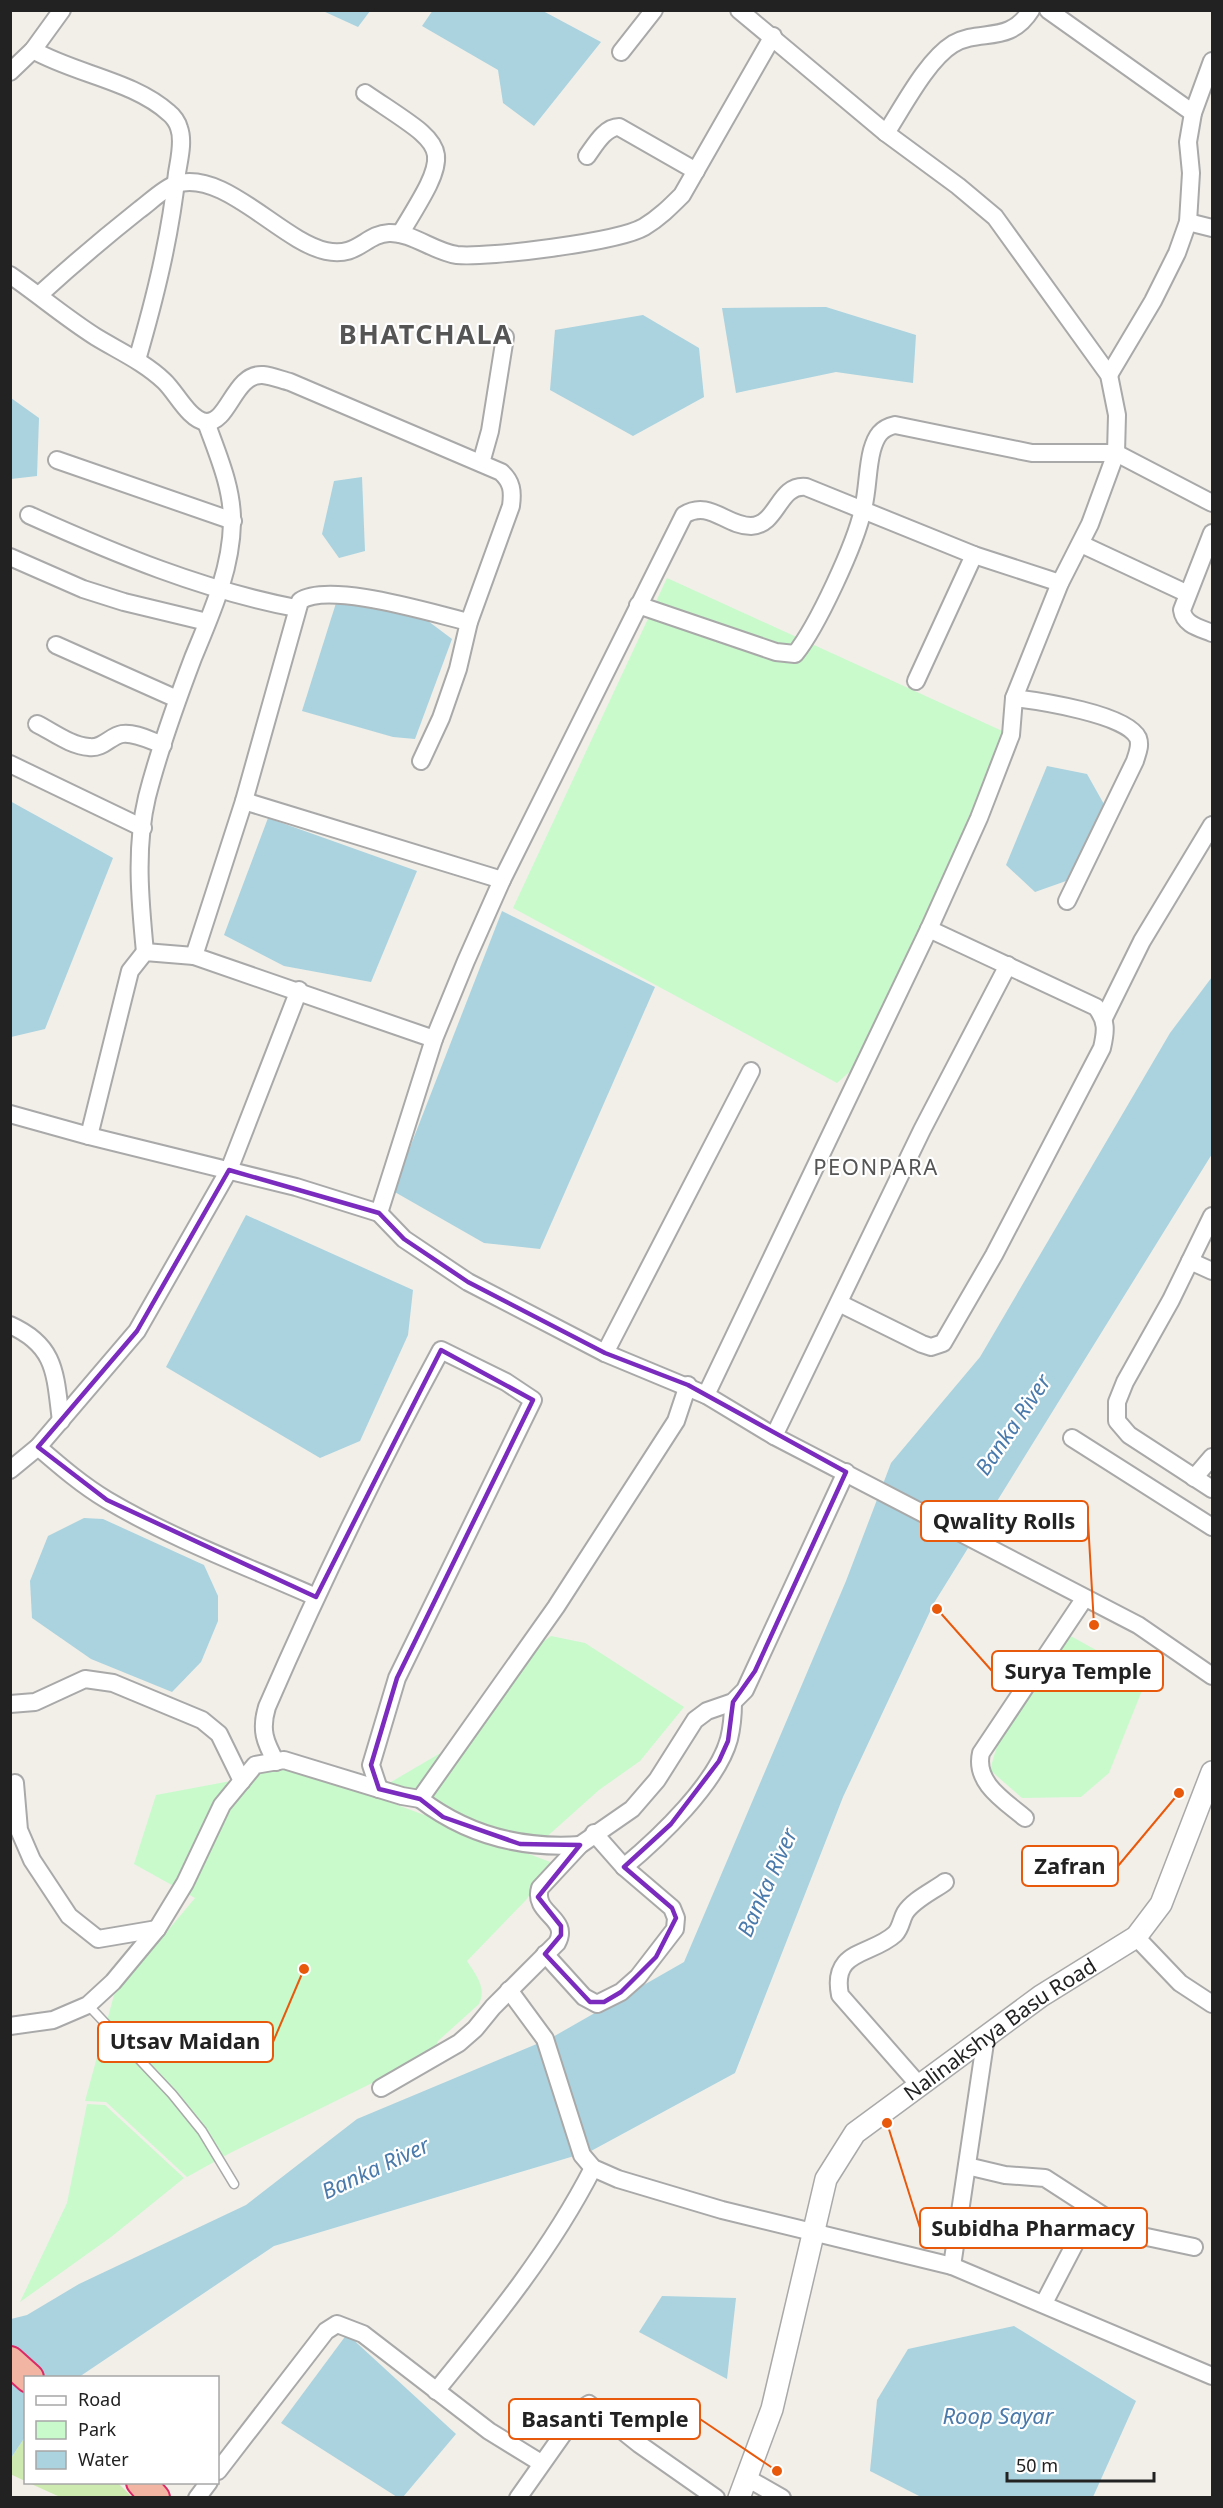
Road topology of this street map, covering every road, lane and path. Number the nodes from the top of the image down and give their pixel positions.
1 (62, 10) edge
2 (654, 10) edge
3 (740, 10) edge
4 (1031, 10) edge
5 (1048, 10) edge
6 (773, 36) junction
7 (33, 50) junction
8 (621, 52) dead end
9 (10, 72) edge
10 (1211, 72) edge
11 (365, 93) dead end
12 (1193, 113) junction
13 (886, 133) junction
14 (587, 156) dead end
15 (696, 171) junction
16 (176, 184) junction
17 (1188, 222) junction
18 (1212, 228) edge
19 (400, 234) junction
20 (10, 275) edge
21 (39, 295) junction
22 (505, 337) dead end
23 (137, 360) junction
24 (1109, 375) junction
25 (206, 422) junction
26 (1116, 453) junction
27 (57, 460) dead end
28 (481, 464) junction
29 (1212, 503) edge
30 (863, 510) junction
31 (29, 515) dead end
32 (232, 521) junction
33 (1212, 533) edge
34 (1081, 544) junction
35 (974, 555) junction
36 (10, 557) edge
37 (1060, 583) junction
38 (220, 591) junction
39 (1186, 593) junction
40 (638, 604) junction
41 (296, 608) junction
42 (207, 622) junction
43 (469, 622) junction
44 (1212, 633) edge
45 (56, 645) dead end
46 (916, 681) dead end
47 (1014, 698) junction
48 (177, 699) junction
49 (37, 724) dead end
50 (163, 745) junction
51 (422, 761) dead end
52 (10, 764) edge
53 (244, 801) junction
54 (1212, 825) edge
55 (143, 828) junction
56 (502, 880) junction
57 (1067, 901) dead end
58 (929, 929) junction
59 (145, 952) junction
60 (194, 956) junction
61 (1008, 965) junction
62 (298, 990) junction
63 (1104, 1017) junction
64 (434, 1039) junction
65 (751, 1071) dead end
66 (10, 1114) edge
67 (89, 1136) junction
68 (228, 1170) junction
69 (379, 1213) junction
70 (1212, 1216) edge
71 (1190, 1261) junction
72 (1212, 1271) edge
73 (838, 1303) junction
74 (10, 1325) edge
75 (605, 1353) junction
76 (688, 1385) junction
77 (706, 1395) junction
78 (61, 1421) junction
79 (774, 1436) junction
80 (1072, 1438) dead end
81 (38, 1447) junction
82 (1212, 1457) edge
83 (10, 1470) edge
84 (846, 1472) junction
85 (1194, 1478) junction
86 (1212, 1489) edge
87 (1212, 1527) edge
88 (316, 1597) junction
89 (1084, 1599) junction
90 (1212, 1676) edge
91 (733, 1702) junction
92 (10, 1704) edge
93 (276, 1762) junction
94 (1212, 1772) edge
95 (242, 1780) junction
96 (15, 1783) dead end
97 (378, 1789) junction
98 (420, 1799) junction
99 (1025, 1818) dead end
100 (594, 1833) junction
101 (580, 1845) junction
102 (624, 1867) junction
103 (945, 1882) dead end
104 (157, 1929) junction
105 (1136, 1937) junction
106 (545, 1954) junction
107 (509, 1990) junction
108 (1212, 2004) edge
109 (88, 2005) junction
110 (10, 2026) edge
111 (986, 2036) junction
112 (919, 2085) junction
113 (381, 2088) dead end
114 (588, 2161) junction
115 (967, 2166) junction
116 (234, 2184) dead end
117 (1093, 2209) junction
118 (813, 2230) junction
119 (1194, 2247) dead end
120 (952, 2266) junction
121 (1044, 2303) junction
122 (10, 2361) edge
123 (27, 2376) edge
124 (1212, 2376) edge
125 (436, 2391) junction
126 (542, 2463) junction
127 (219, 2470) edge
128 (747, 2478) junction
129 (143, 2484) edge
130 (207, 2484) edge
131 (155, 2498) edge
132 (197, 2498) edge
133 (518, 2498) edge
134 (716, 2498) edge
135 (739, 2498) edge
136 (782, 2498) edge

1 - 7 street
2 - 8 street
3 - 6 street
4 - 13 street
5 - 12 street
6 - 13 street
6 - 15 street
7 - 9 street
7 - 16 street
10 - 12 street
11 - 19 street
12 - 17 street
13 - 24 street
14 - 15 street
15 - 19 street
16 - 19 street
16 - 21 street
16 - 23 street
17 - 18 street
17 - 24 street
20 - 21 street
21 - 23 street
22 - 28 street
23 - 25 street
24 - 26 street
25 - 28 street
25 - 32 street
26 - 29 street
26 - 30 street
26 - 34 street
27 - 32 street
28 - 43 street
30 - 35 street
30 - 40 street
30 - 40 street
31 - 38 street
32 - 38 street
33 - 39 street
34 - 37 street
34 - 39 street
35 - 37 street
35 - 46 street
36 - 42 street
37 - 47 street
38 - 41 street
38 - 42 street
39 - 44 street
40 - 56 street
41 - 43 street
41 - 53 street
42 - 48 street
43 - 51 street
45 - 48 street
47 - 57 street
47 - 58 street
48 - 50 street
49 - 50 street
50 - 55 street
52 - 55 street
53 - 56 street
53 - 60 street
54 - 63 street
55 - 59 street
56 - 64 street
58 - 61 street
58 - 77 street
59 - 60 street
59 - 67 street
60 - 62 street
61 - 63 street
61 - 73 street
62 - 64 street
62 - 68 street
63 - 73 street
64 - 69 street
65 - 75 street
66 - 67 street
67 - 68 street
68 - 69 street
68 - 78 street
69 - 75 street
70 - 71 street
71 - 72 street
71 - 85 street
73 - 79 street
74 - 78 street
75 - 76 street
76 - 77 street
76 - 98 street
77 - 79 street
78 - 81 street
79 - 84 street
80 - 87 street
81 - 83 street
81 - 88 street
82 - 85 street
84 - 89 street
84 - 91 street
85 - 86 street
88 - 93 street
88 - 97 street
89 - 90 street
89 - 99 street
91 - 100 street
91 - 102 street
92 - 95 street
93 - 95 street
93 - 97 street
94 - 105 street, Nalinakshya Basu Road
95 - 104 street
96 - 104 street
97 - 98 street
98 - 101 street
100 - 101 street
100 - 102 street
101 - 106 street
102 - 106 street
103 - 112 street
104 - 109 street
105 - 108 street
105 - 111 street, Nalinakshya Basu Road
106 - 107 street
107 - 113 street
107 - 114 street
109 - 110 street
109 - 116 lane
111 - 112 street, Nalinakshya Basu Road
111 - 115 street
112 - 118 street, Nalinakshya Basu Road
114 - 118 street
114 - 125 street
115 - 117 street
115 - 120 street
117 - 119 street
117 - 121 street
118 - 120 street
118 - 128 street, Nalinakshya Basu Road
120 - 121 street
121 - 124 street
122 - 123 highway
125 - 126 street
125 - 127 street
126 - 133 street
126 - 134 street
128 - 135 street, Nalinakshya Basu Road
128 - 136 street
129 - 131 highway
130 - 132 street

